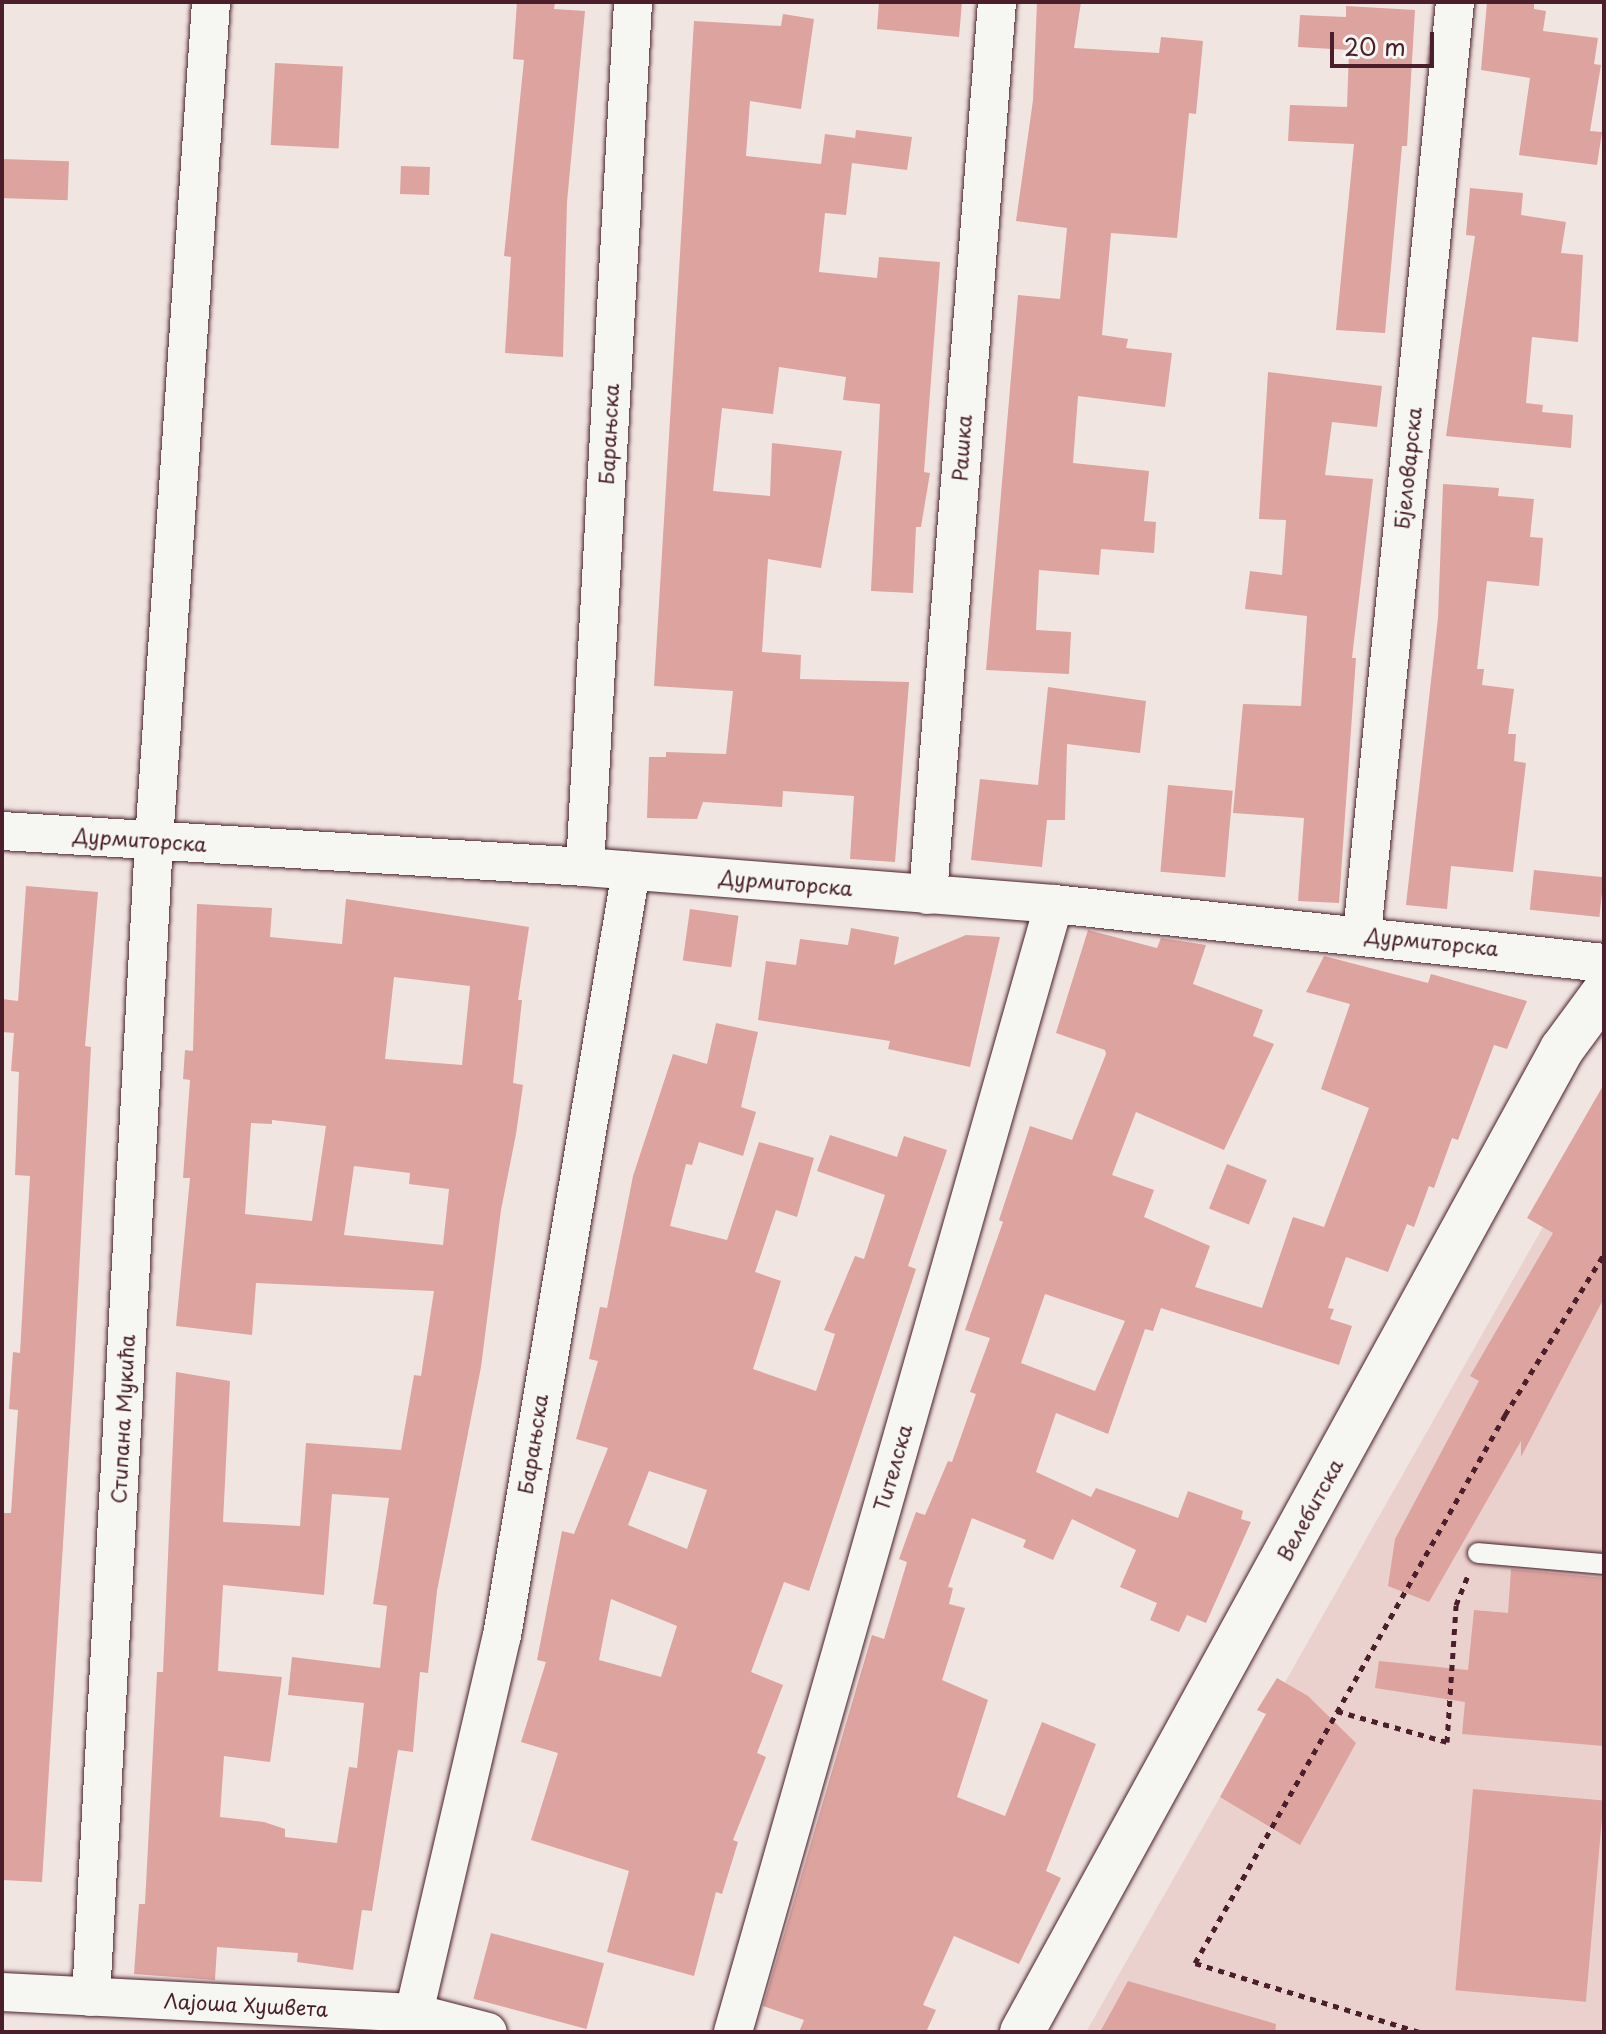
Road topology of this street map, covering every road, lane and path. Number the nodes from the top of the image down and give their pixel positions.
1 (211, 2) edge
2 (633, 2) edge
3 (997, 2) edge
4 (1455, 2) edge
5 (2, 831) edge
6 (154, 841) junction
7 (585, 867) junction
8 (631, 871) junction
9 (928, 895) junction
10 (1054, 904) junction
11 (1362, 934) junction
12 (1592, 979) edge
13 (1604, 1254) edge
14 (1478, 1553) joint
15 (1604, 1564) edge
16 (1337, 1711) junction
17 (2, 1992) edge
18 (91, 1997) junction
19 (432, 2022) edge
20 (488, 2032) edge
21 (733, 2032) edge
22 (1022, 2032) edge
23 (1419, 2032) edge

1 - 6 street, Стипана Мукића
2 - 7 street, Барањска
3 - 9 street, Рашка
4 - 11 street, Бјеловарска
5 - 6 street, Дурмиторска
6 - 7 street, Дурмиторска
6 - 18 street, Стипана Мукића
7 - 8 street, Дурмиторска
8 - 9 street, Дурмиторска
8 - 19 street, Барањска
9 - 10 street, Дурмиторска
10 - 11 street, Дурмиторска
10 - 21 street, Тителска
11 - 12 street, Дурмиторска
12 - 22 street, Велебитска
13 - 16 path
14 - 15 lane
14 - 16 path
16 - 23 path
17 - 18 street, Лајоша Хушвета
18 - 19 street, Лајоша Хушвета
19 - 20 street, Лајоша Хушвета

